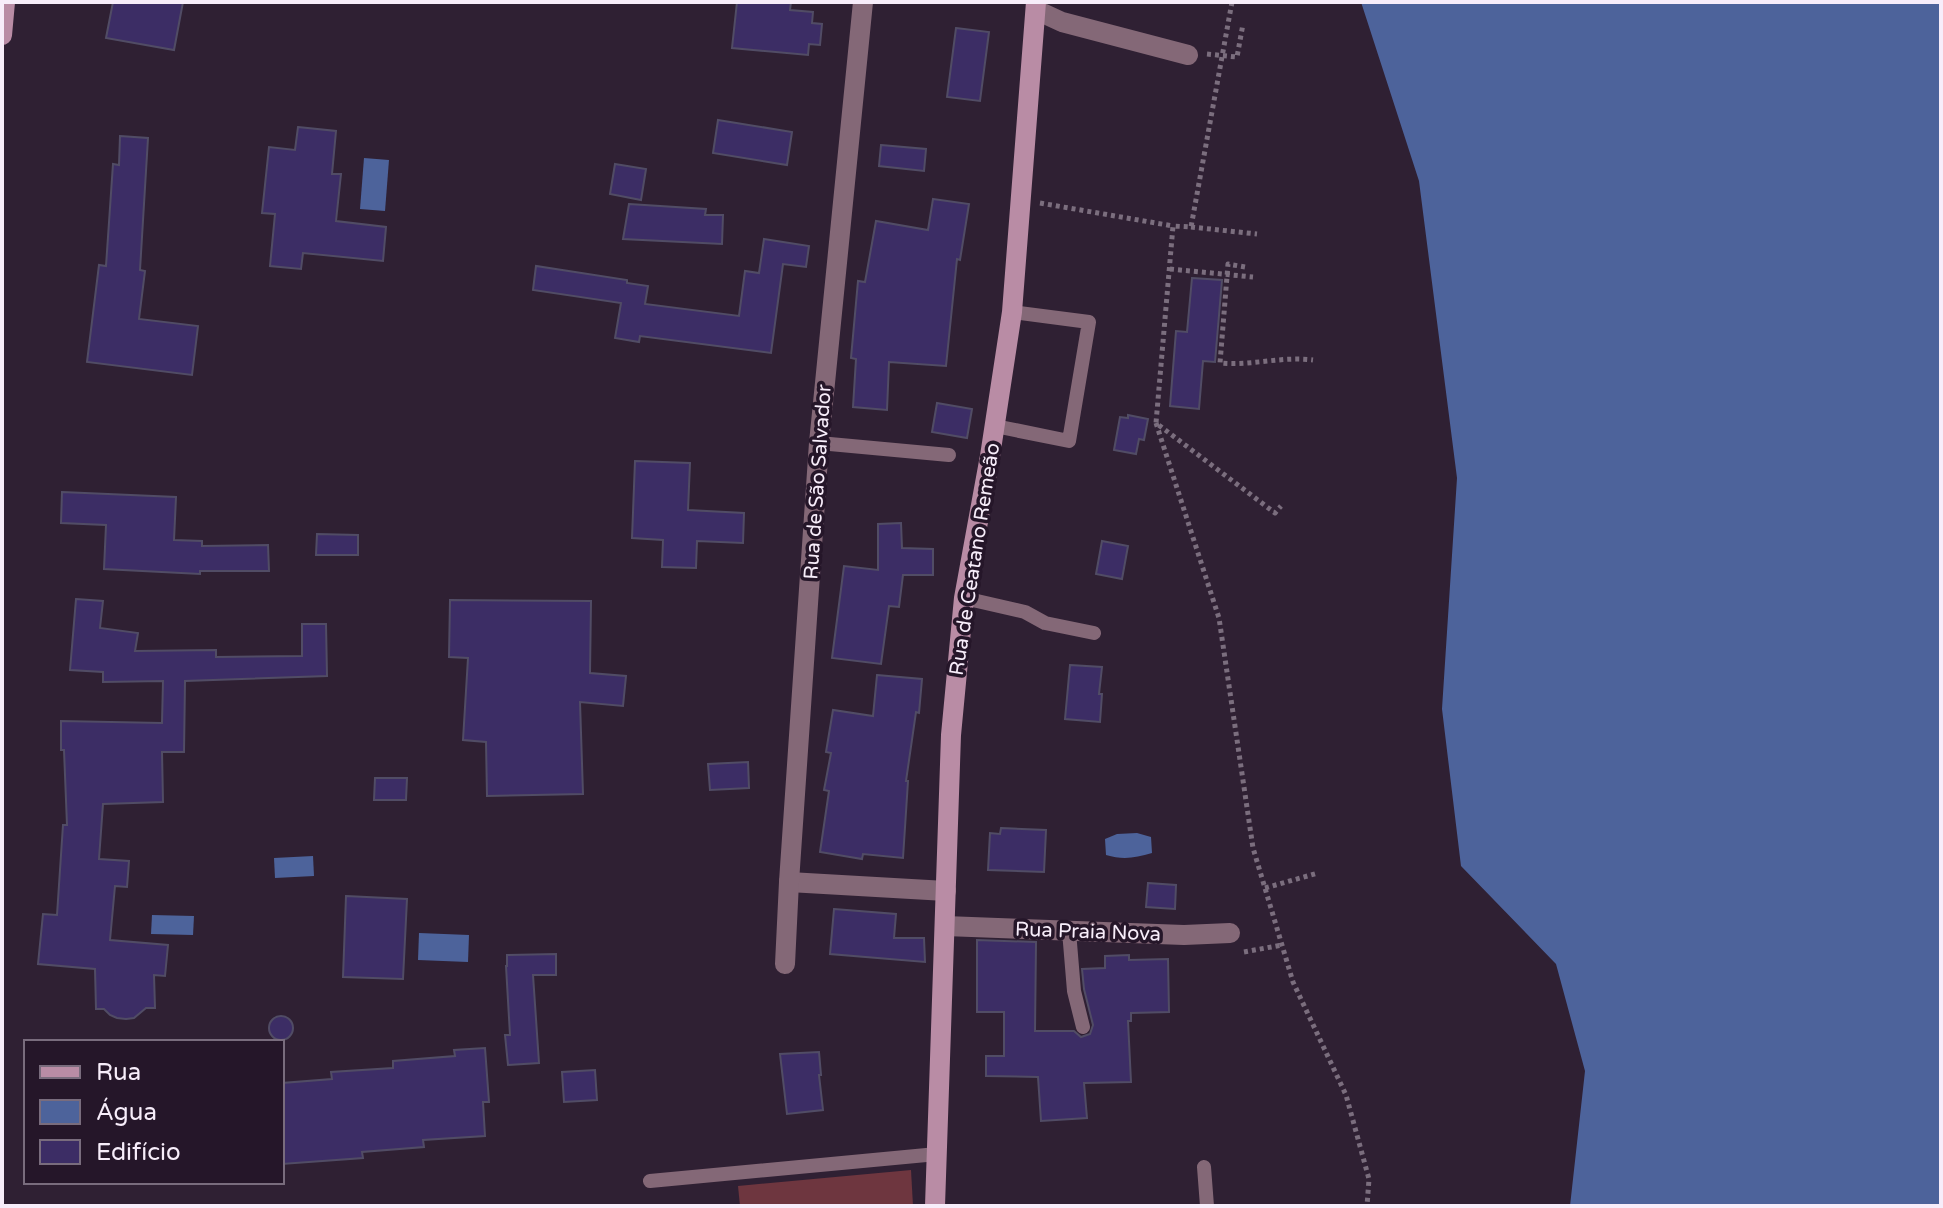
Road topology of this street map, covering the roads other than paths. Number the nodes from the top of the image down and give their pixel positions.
1 (5, 2) edge
2 (863, 2) edge
3 (1032, 5) edge
4 (2, 35) edge
5 (1199, 54) road end
6 (1012, 312) junction
7 (995, 426) junction
8 (819, 443) junction
9 (949, 455) dead end
10 (964, 598) junction
11 (1094, 633) dead end
12 (789, 882) junction
13 (946, 891) junction
14 (945, 926) junction
15 (1069, 931) junction
16 (1230, 933) dead end
17 (785, 964) dead end
18 (1083, 1027) dead end
19 (937, 1154) junction
20 (1204, 1167) dead end
21 (650, 1181) dead end
22 (935, 1206) edge
23 (1207, 1206) edge

1 - 4 main road
2 - 8 street, Rua de São Salvador
3 - 5 street
3 - 6 main road, Rua de Ceatano Remeão
6 - 7 main road, Rua de Ceatano Remeão
6 - 7 lane
7 - 10 main road, Rua de Ceatano Remeão
8 - 9 lane
8 - 12 street, Rua de São Salvador
10 - 11 lane
10 - 13 main road, Rua de Ceatano Remeão
12 - 13 street
12 - 17 street, Rua de São Salvador
13 - 14 main road, Rua de Ceatano Remeão
14 - 15 street, Rua Praia Nova
14 - 19 main road, Rua de Ceatano Remeão
15 - 16 street, Rua Praia Nova
15 - 18 lane
19 - 21 lane
19 - 22 main road, Rua de Ceatano Remeão
20 - 23 lane

